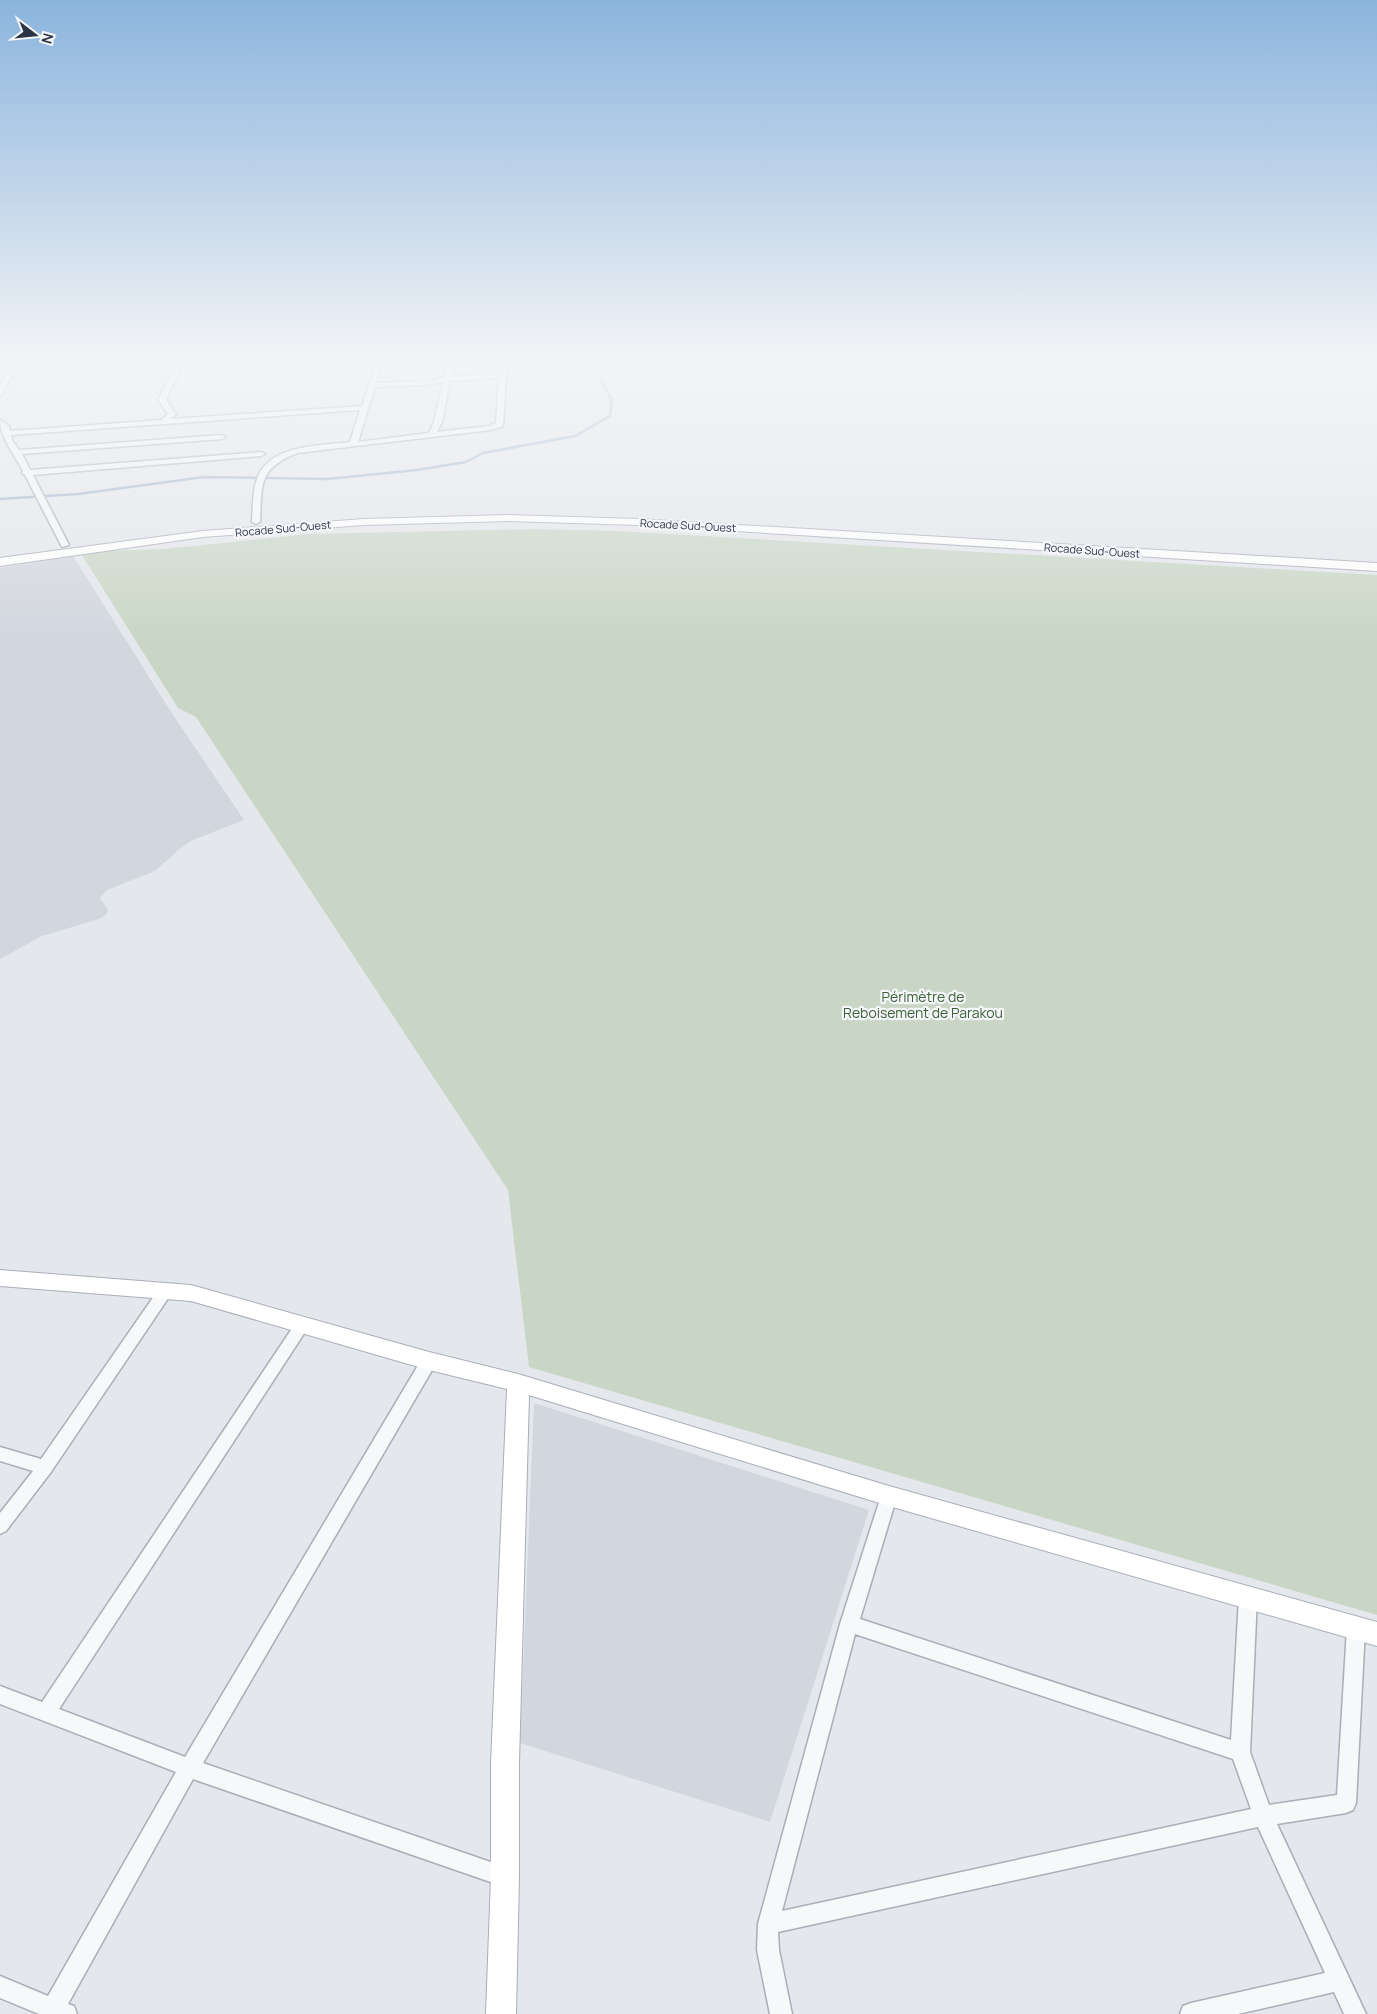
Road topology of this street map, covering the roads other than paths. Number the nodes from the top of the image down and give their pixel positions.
1 (17, 455) edge
2 (249, 455) edge
3 (284, 455) edge
4 (26, 473) junction
5 (256, 522) junction
6 (65, 545) junction
7 (0, 555) edge
8 (1377, 560) edge
9 (0, 562) edge
10 (1377, 567) edge
11 (0, 1278) edge
12 (166, 1290) junction
13 (302, 1325) junction
14 (429, 1361) junction
15 (518, 1383) junction
16 (0, 1454) edge
17 (45, 1467) junction
18 (889, 1496) junction
19 (0, 1526) edge
20 (1248, 1597) junction
21 (849, 1624) junction
22 (1367, 1631) edge
23 (0, 1695) edge
24 (46, 1712) junction
25 (1240, 1752) junction
26 (189, 1768) junction
27 (1263, 1816) junction
28 (505, 1877) junction
29 (768, 1924) junction
30 (1340, 1980) junction
31 (0, 1987) edge
32 (56, 2012) edge
33 (501, 2014) edge
34 (781, 2014) edge
35 (1191, 2014) edge
36 (1354, 2014) edge

1 - 4 street
2 - 4 street
3 - 5 street
4 - 6 street
5 - 6 main road, Rocade Sud-Ouest
5 - 8 main road, Rocade Sud-Ouest
6 - 7 main road, Rocade Sud-Ouest
9 - 10 main road, Rocade Sud-Ouest
11 - 12 main road
12 - 13 main road
12 - 17 street
13 - 14 main road
13 - 24 street
14 - 15 main road
14 - 26 street
15 - 18 main road
15 - 28 main road
16 - 17 street
17 - 19 street
18 - 20 main road
18 - 21 street
20 - 22 main road
20 - 25 street
21 - 25 street
21 - 29 street
22 - 27 street
23 - 24 street
24 - 26 street
25 - 27 street
26 - 28 street
26 - 32 street
27 - 29 street
27 - 30 street
28 - 33 main road
29 - 34 street
30 - 35 street
30 - 36 street
31 - 32 street

